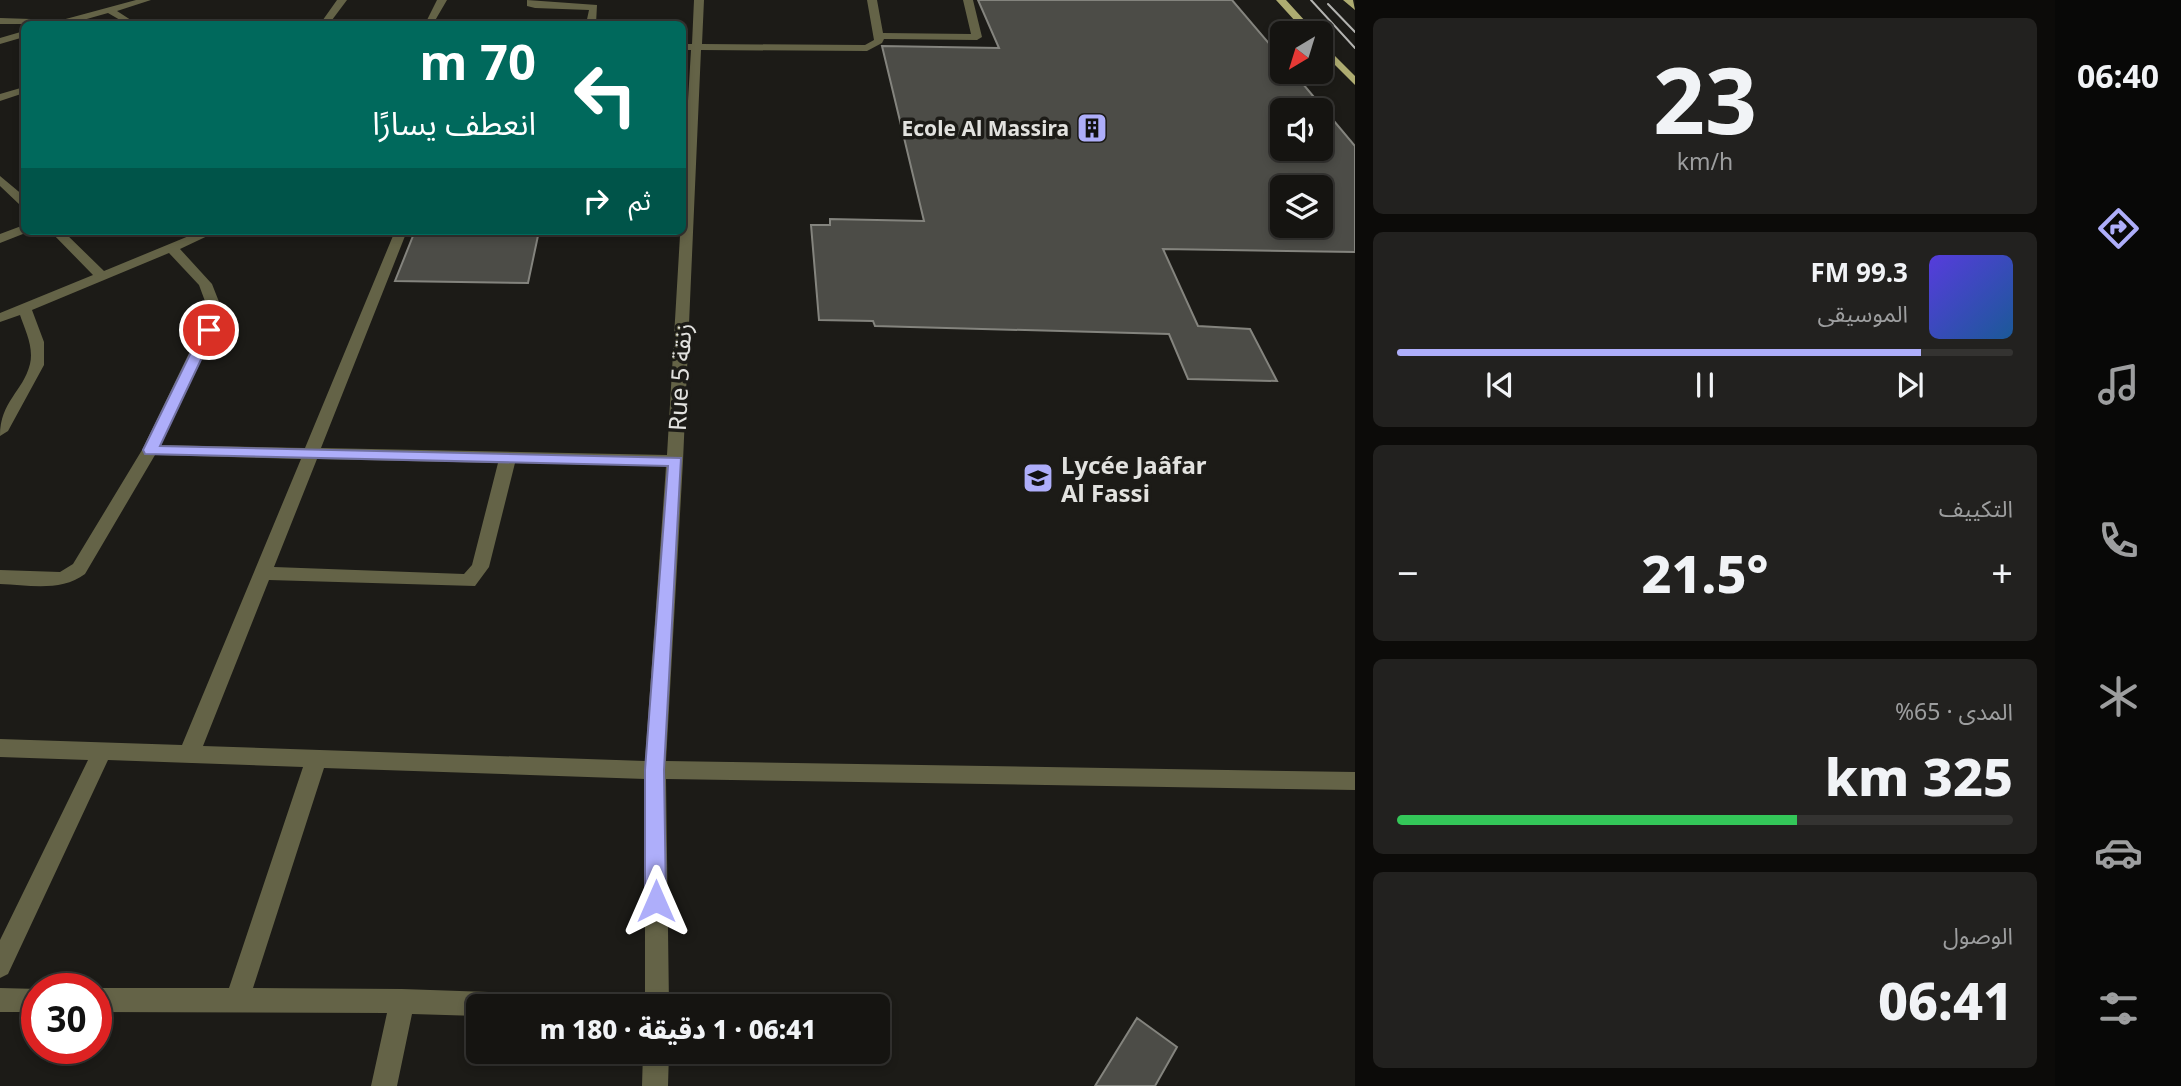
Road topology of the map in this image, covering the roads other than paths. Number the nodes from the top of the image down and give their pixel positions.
1 (146, 0) edge
2 (342, 0) edge
3 (442, 0) edge
4 (532, 0) edge
5 (699, 0) edge
6 (872, 0) edge
7 (968, 0) edge
8 (1281, 0) edge
9 (1348, 0) edge
10 (1355, 7) edge
11 (109, 10) junction
12 (0, 21) edge
13 (72, 21) edge
14 (128, 21) edge
15 (326, 21) edge
16 (431, 21) edge
17 (591, 21) edge
18 (1300, 21) edge
19 (21, 22) edge
20 (21, 35) edge
21 (878, 36) junction
22 (0, 41) edge
23 (690, 48) edge
24 (1334, 59) edge
25 (1355, 82) edge
26 (21, 91) edge
27 (0, 98) edge
28 (686, 158) edge
29 (0, 180) edge
30 (21, 199) edge
31 (21, 230) edge
32 (60, 235) edge
33 (202, 235) edge
34 (399, 235) edge
35 (683, 235) edge
36 (0, 239) edge
37 (171, 248) junction
38 (103, 277) junction
39 (24, 308) junction
40 (0, 318) edge
41 (0, 432) edge
42 (150, 450) junction
43 (312, 452) junction
44 (508, 457) junction
45 (675, 461) junction
46 (263, 573) junction
47 (0, 578) edge
48 (0, 748) edge
49 (102, 752) junction
50 (189, 754) junction
51 (316, 759) junction
52 (655, 770) junction
53 (1355, 781) edge
54 (0, 966) edge
55 (657, 994) edge
56 (0, 999) edge
57 (21, 1000) edge
58 (112, 1000) edge
59 (237, 1000) junction
60 (402, 1001) junction
61 (466, 1003) edge
62 (656, 1064) edge
63 (384, 1086) edge
64 (655, 1086) edge

1 - 11 street
2 - 15 street
3 - 16 street
4 - 17 street
5 - 23 street, Rue 5 زنقة
6 - 21 street
7 - 21 street
8 - 18 main road
9 - 10 main road
11 - 13 street
11 - 14 street
12 - 19 street
20 - 22 street
21 - 23 street
23 - 28 street, Rue 5 زنقة
24 - 25 main road
26 - 27 street
29 - 30 street
31 - 36 street
32 - 38 street
33 - 37 street
34 - 43 street
35 - 45 street, Rue 5 زنقة
37 - 38 street
37 - 42 street
38 - 39 street
39 - 40 street
39 - 41 street
42 - 43 street
42 - 47 street
43 - 44 street
43 - 46 street
44 - 45 street
44 - 46 street
45 - 52 street, Rue 5 زنقة
46 - 50 street
48 - 49 street
49 - 50 street
49 - 54 street
50 - 51 street
51 - 52 street
51 - 59 street
52 - 53 street
52 - 55 street, Rue 5 زنقة
56 - 57 street
58 - 59 street
59 - 60 street
60 - 61 street
60 - 63 street
62 - 64 street

